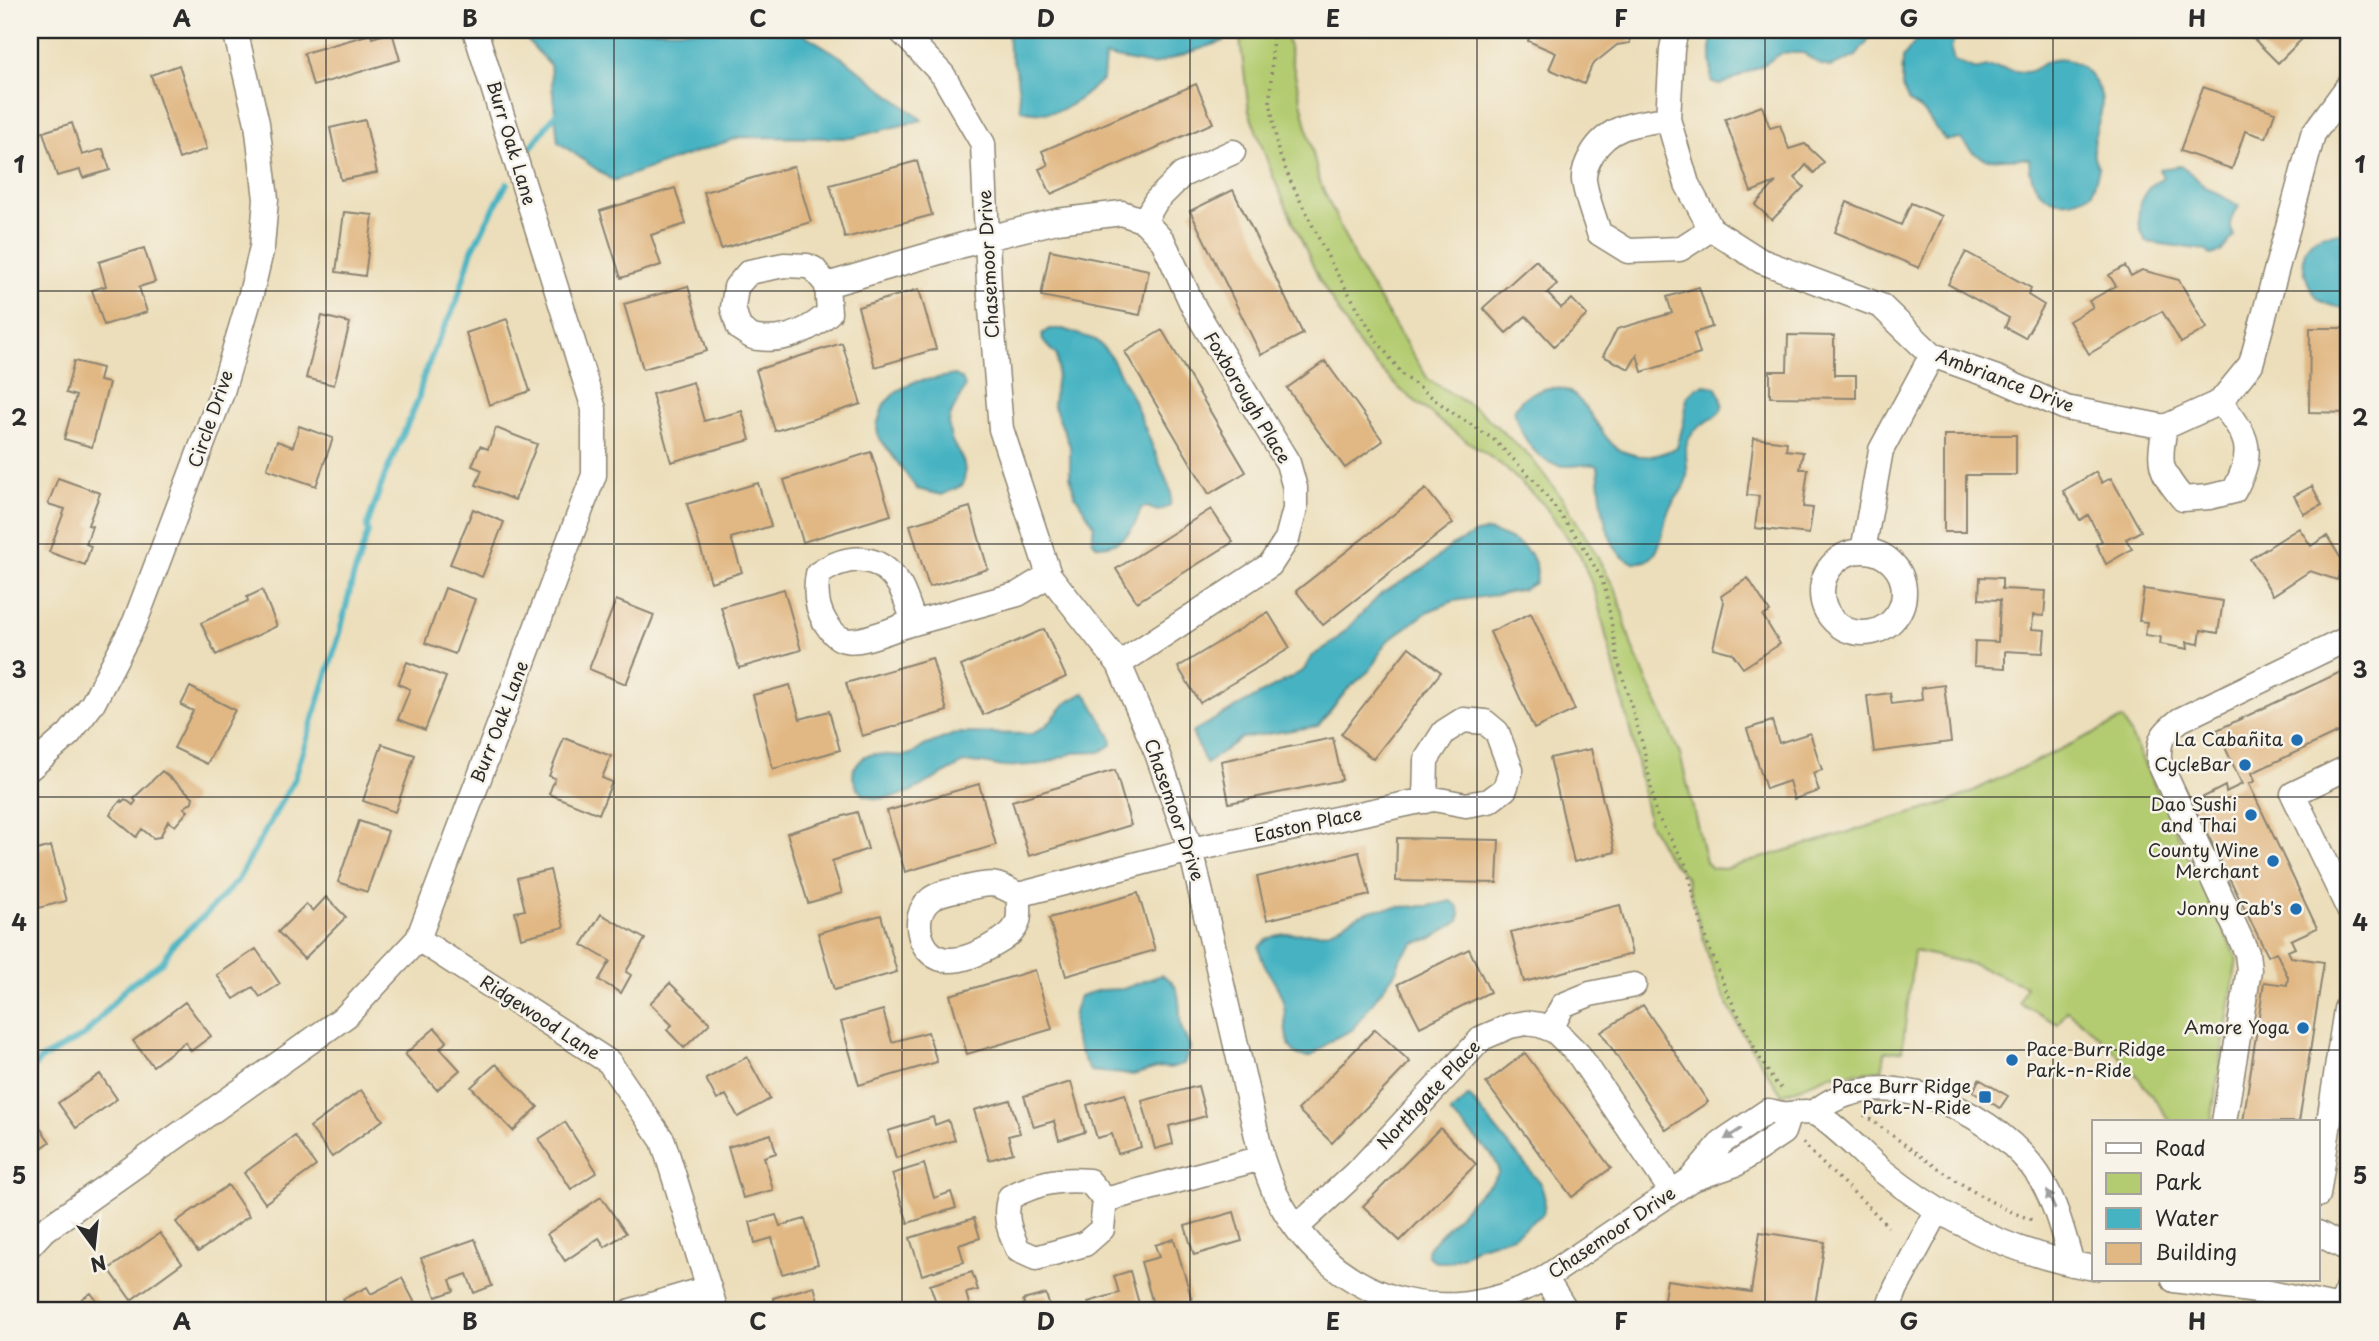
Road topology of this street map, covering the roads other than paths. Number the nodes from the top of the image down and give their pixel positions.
1 (235, 30) edge
2 (475, 30) edge
3 (900, 30) edge
4 (1676, 30) edge
5 (2349, 85) edge
6 (1668, 119) junction
7 (1233, 152) dead end
8 (1144, 221) junction
9 (1711, 229) junction
10 (988, 238) junction
11 (827, 285) dead end
12 (1932, 355) junction
13 (2220, 402) junction
14 (2165, 427) junction
15 (1863, 551) dead end
16 (1049, 575) junction
17 (914, 623) dead end
18 (2349, 638) edge
19 (1119, 664) junction
20 (2349, 767) edge
21 (30, 768) edge
22 (1425, 801) dead end
23 (1191, 850) junction
24 (1018, 895) dead end
25 (2349, 910) edge
26 (418, 939) junction
27 (1634, 985) dead end
28 (2349, 1001) edge
29 (1551, 1029) junction
30 (1814, 1113) junction
31 (2224, 1120) edge
32 (1262, 1158) junction
33 (2320, 1182) edge
34 (1681, 1186) junction
35 (1105, 1200) dead end
36 (1938, 1210) junction
37 (1297, 1227) junction
38 (2320, 1234) edge
39 (30, 1245) edge
40 (2349, 1250) edge
41 (2083, 1266) edge
42 (1545, 1278) junction
43 (2194, 1282) edge
44 (2349, 1284) edge
45 (713, 1300) edge
46 (2263, 1302) edge
47 (1384, 1304) edge
48 (2345, 1309) edge
49 (631, 1311) edge
50 (1566, 1311) edge
51 (1887, 1311) edge

1 - 21 street, Circle Drive
2 - 26 street, Burr Oak Lane
3 - 10 street, Chasemoor Drive
4 - 6 street, Ambriance Drive
5 - 13 street
6 - 9 street, Ambriance Drive
6 - 9 street
7 - 8 street
8 - 10 street
8 - 19 street, Foxborough Place
9 - 12 street, Ambriance Drive
10 - 11 street
10 - 16 street, Chasemoor Drive
12 - 14 street, Ambriance Drive
12 - 15 street
13 - 14 street
13 - 14 street
16 - 17 street
16 - 19 street, Chasemoor Drive
18 - 31 street
19 - 23 street, Chasemoor Drive
20 - 25 street
22 - 23 street, Easton Place
23 - 24 street, Easton Place
23 - 32 street, Chasemoor Drive
26 - 39 street, Burr Oak Lane
26 - 45 street, Ridgewood Lane
27 - 29 street
28 - 33 street
29 - 34 street
29 - 37 street, Northgate Place
30 - 34 street, Chasemoor Drive
30 - 36 street
41 -> 30 street
32 - 35 street
32 - 37 street, Chasemoor Drive
34 - 42 street, Chasemoor Drive
36 - 41 street
36 - 51 street
37 - 47 street, Chasemoor Drive
38 - 40 street
42 - 47 street, Chasemoor Drive
42 - 50 street
43 - 46 street
44 - 48 street
45 - 49 street
46 - 48 street

